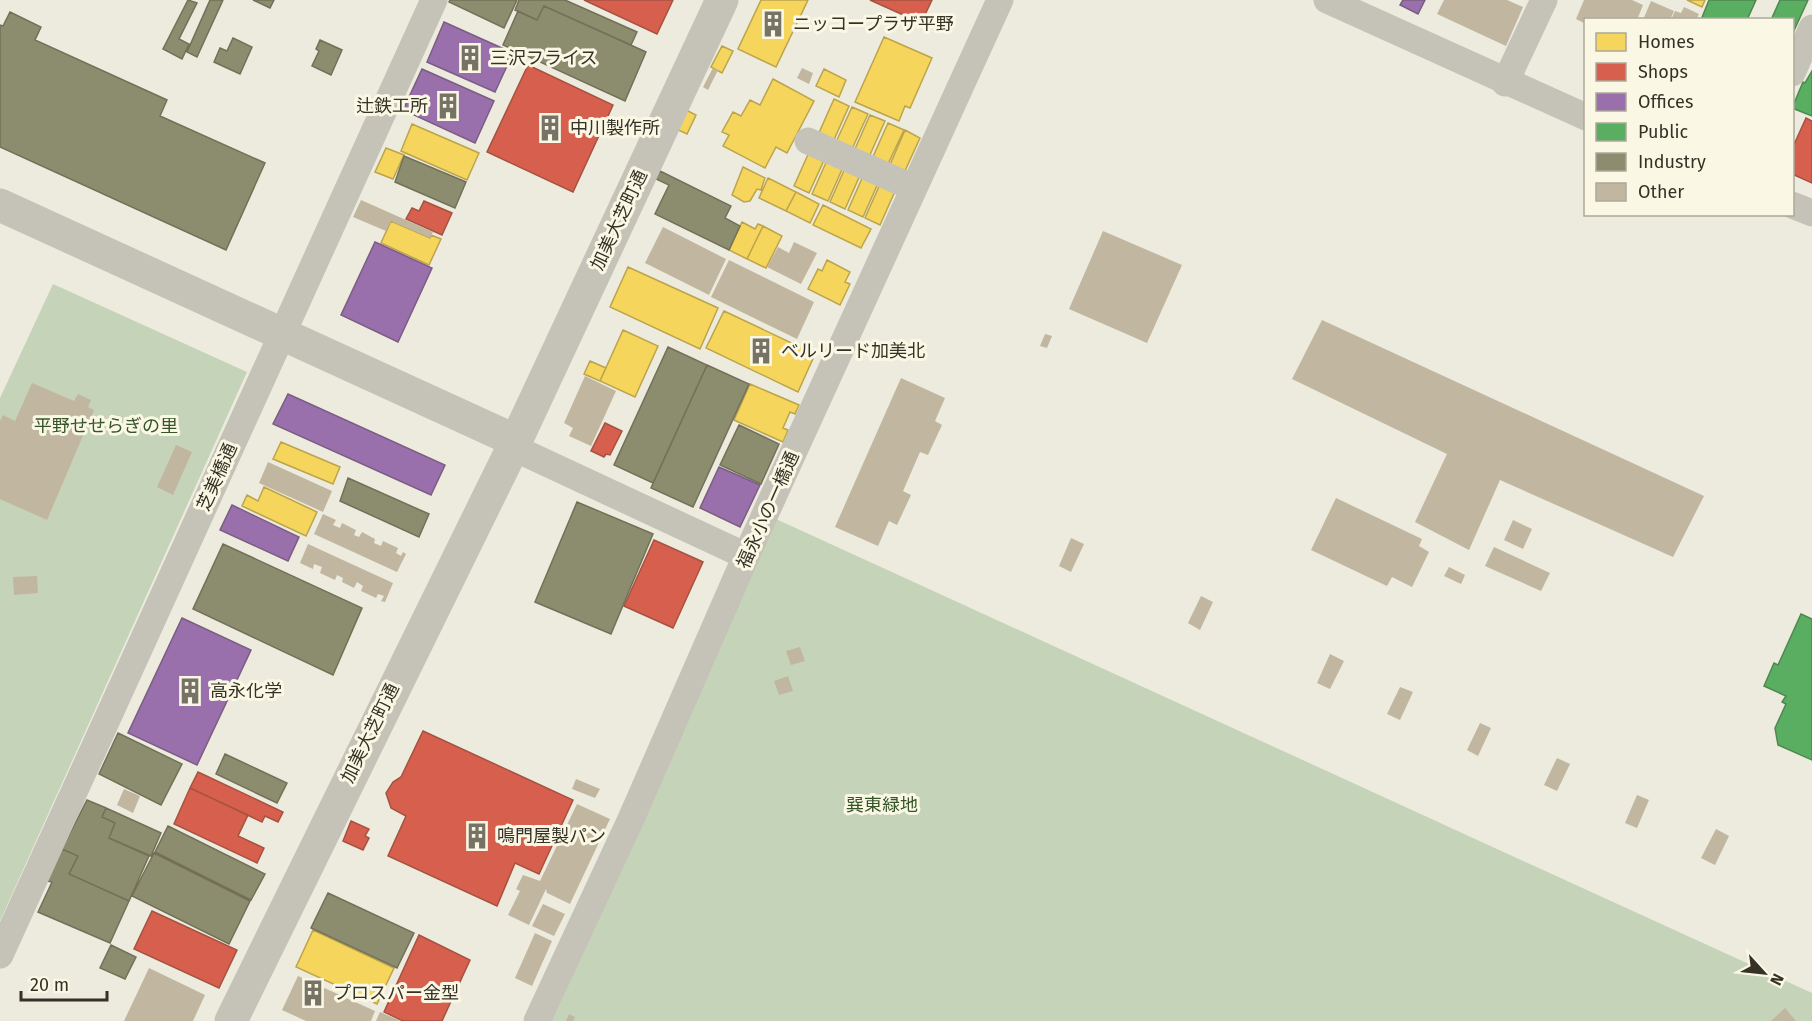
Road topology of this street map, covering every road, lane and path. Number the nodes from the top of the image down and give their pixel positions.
1 (434, 0) edge
2 (723, 0) edge
3 (1000, 0) edge
4 (1327, 0) edge
5 (1544, 0) edge
6 (1812, 28) edge
7 (1794, 68) edge
8 (1506, 83) junction
9 (1584, 116) edge
10 (808, 141) dead end
11 (914, 188) junction
12 (0, 205) edge
13 (1794, 206) edge
14 (1812, 213) edge
15 (282, 334) junction
16 (514, 444) junction
17 (747, 556) junction
18 (0, 955) edge
19 (231, 1021) edge
20 (537, 1021) edge

1 - 15 street, 芝美橋通
2 - 16 street, 加美大芝町通
3 - 11 street, 福永小の一橋通
4 - 8 street
5 - 8 street
6 - 7 street
8 - 9 street
10 - 11 street
11 - 17 street, 福永小の一橋通
12 - 15 street
13 - 14 street
15 - 16 street
15 - 18 street, 芝美橋通
16 - 17 street
16 - 19 street, 加美大芝町通
17 - 20 street, 福永小の一橋通

